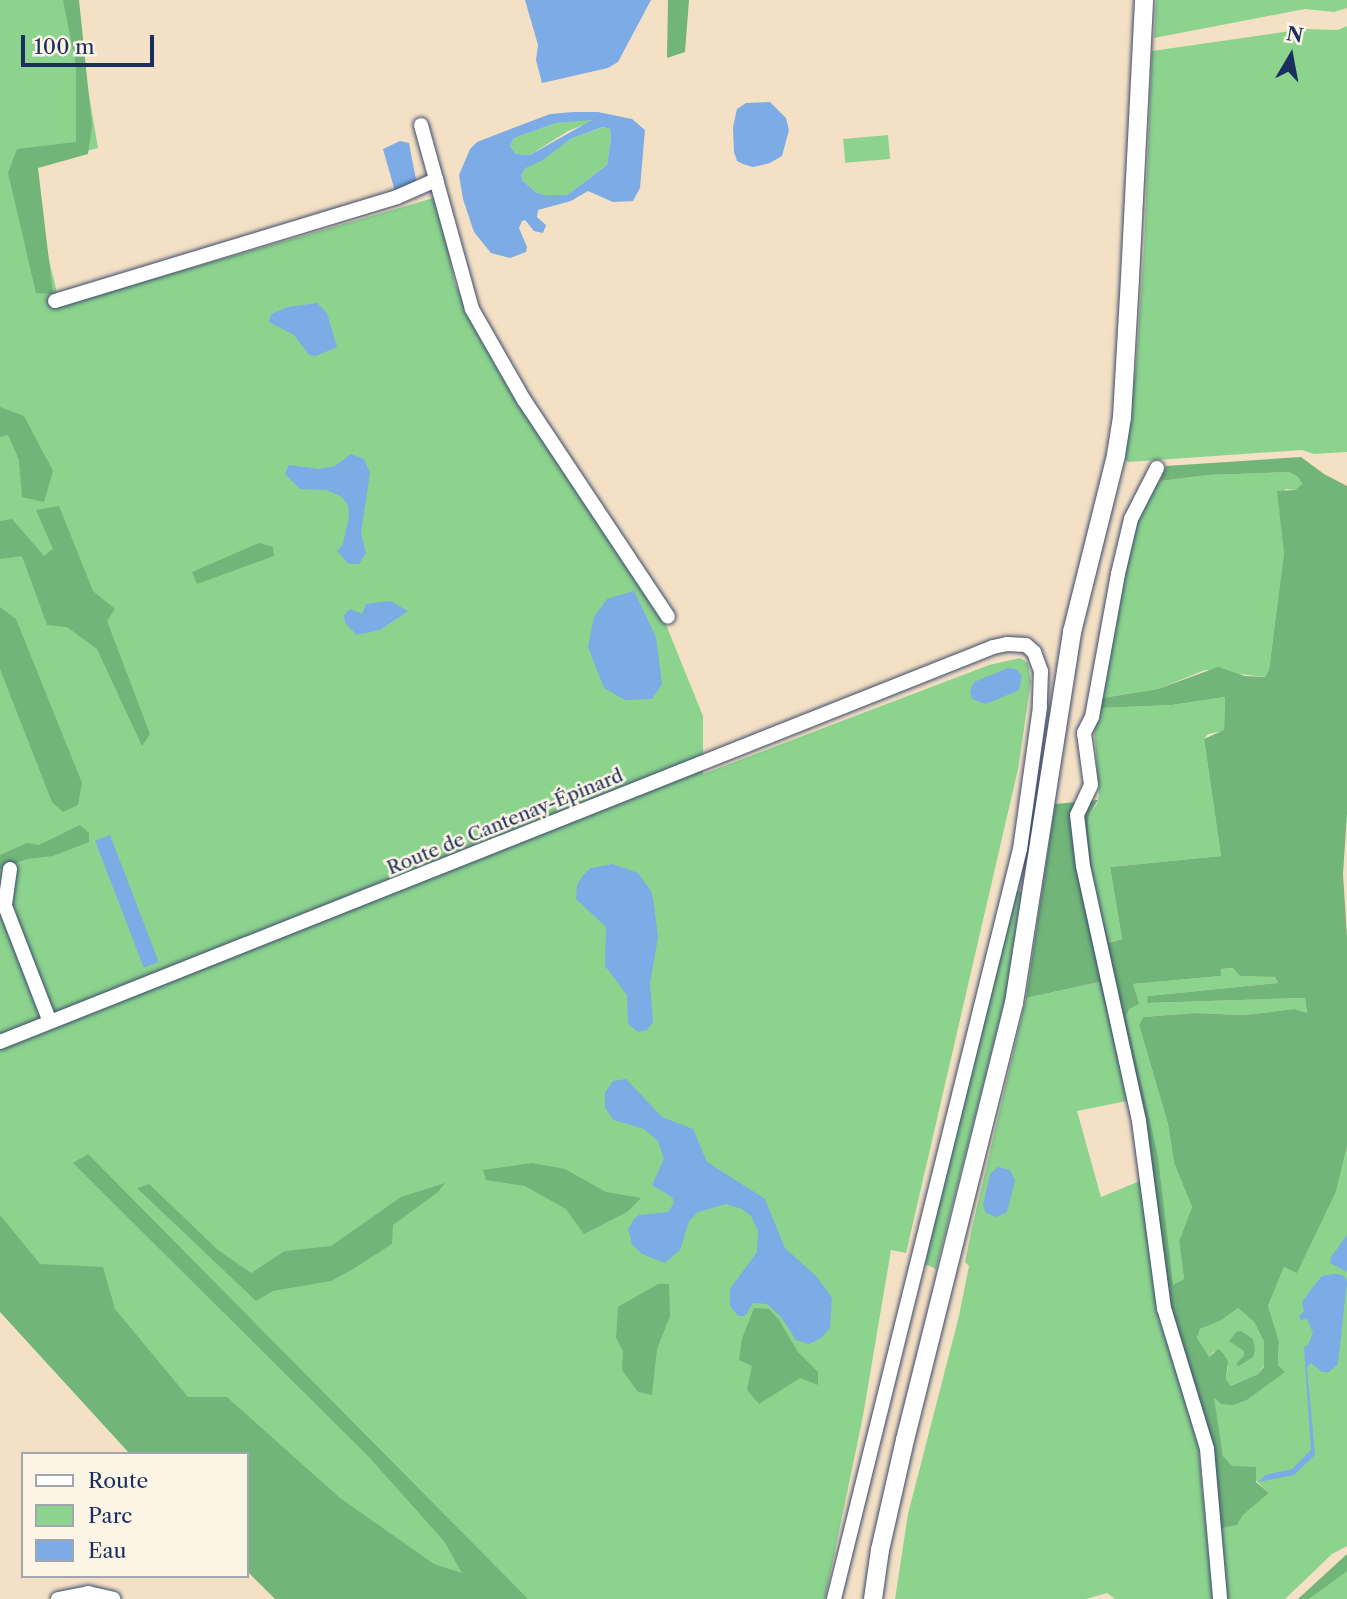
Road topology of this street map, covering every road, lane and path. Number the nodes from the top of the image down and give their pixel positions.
1 (1144, 0) edge
2 (421, 125) dead end
3 (436, 180) junction
4 (55, 301) dead end
5 (1157, 468) dead end
6 (668, 617) dead end
7 (10, 869) dead end
8 (50, 1022) junction
9 (0, 1042) edge
10 (58, 1599) edge
11 (113, 1599) edge
12 (834, 1599) edge
13 (873, 1599) edge
14 (1220, 1599) edge

1 - 13 main road
2 - 3 street
3 - 4 street
3 - 6 street
5 - 14 street
7 - 8 street
8 - 9 street, Route de Cantenay-Épinard
8 - 12 street, Route de Cantenay-Épinard
10 - 11 street

